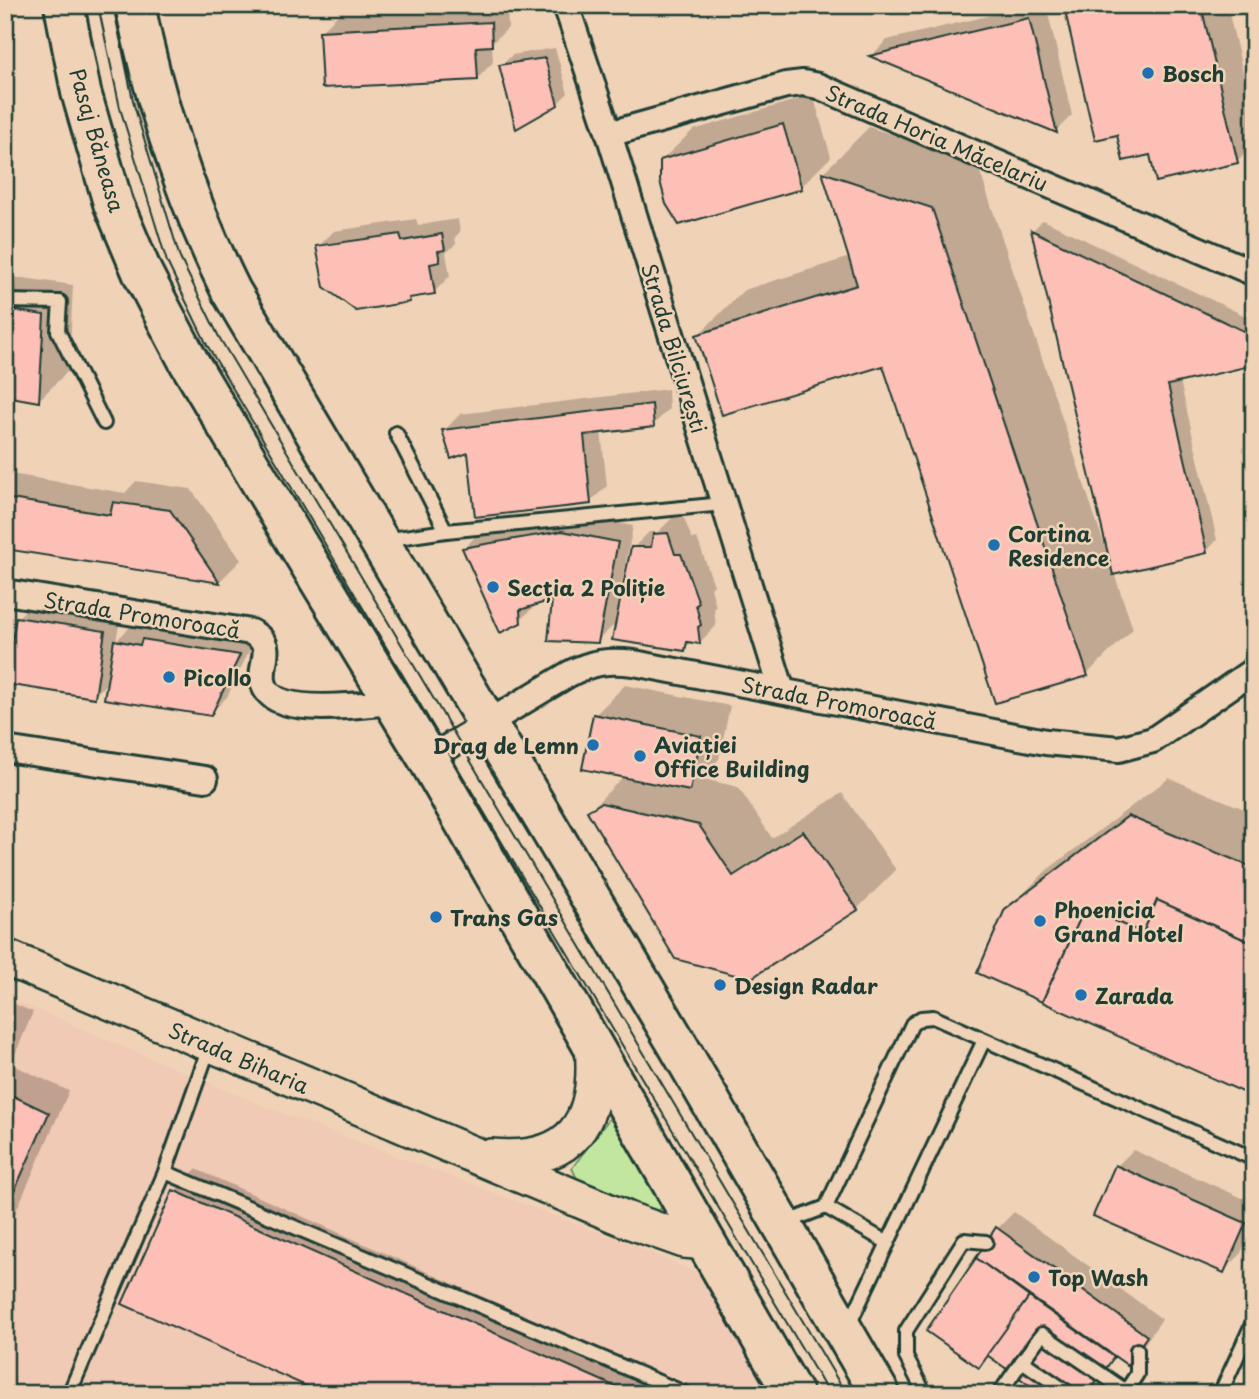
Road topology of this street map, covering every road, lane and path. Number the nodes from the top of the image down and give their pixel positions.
1 (64, 5) edge
2 (135, 5) edge
3 (566, 5) edge
4 (609, 134) junction
5 (1254, 273) edge
6 (5, 301) edge
7 (104, 423) dead end
8 (396, 433) dead end
9 (723, 505) junction
10 (446, 531) junction
11 (380, 541) junction
12 (5, 592) edge
13 (1254, 670) edge
14 (782, 691) junction
15 (393, 702) junction
16 (489, 724) junction
17 (5, 749) edge
18 (428, 759) junction
19 (205, 779) dead end
20 (5, 957) edge
21 (984, 1040) junction
22 (210, 1044) junction
23 (593, 1046) junction
24 (474, 1155) junction
25 (1254, 1159) edge
26 (165, 1172) junction
27 (826, 1207) junction
28 (782, 1224) junction
29 (707, 1242) junction
30 (986, 1242) dead end
31 (888, 1243) junction
32 (1254, 1320) edge
33 (845, 1335) junction
34 (1138, 1350) dead end
35 (1022, 1361) junction
36 (1125, 1392) edge
37 (69, 1394) edge
38 (687, 1394) edge
39 (793, 1394) edge
40 (880, 1394) edge
41 (925, 1394) edge
42 (999, 1394) edge
43 (1070, 1394) edge
44 (1220, 1394) edge

1 - 15 main road, Pasaj Băneasa
2 - 11 main road
3 - 4 street, Strada Bilciurești
4 - 5 street, Strada Horia Măcelariu
4 - 9 street, Strada Bilciurești
6 - 7 lane
8 - 10 lane
9 - 10 lane
9 - 14 street, Strada Bilciurești
10 - 11 lane
11 - 16 main road
12 - 15 street, Strada Promoroacă
13 - 14 street, Strada Promoroacă
14 - 16 street, Strada Promoroacă
15 - 18 main road, Pasaj Băneasa
16 - 18 street, Strada Promoroacă
16 - 28 main road
17 - 19 street
18 - 23 main road, Pasaj Băneasa
20 - 22 street, Strada Biharia
21 - 25 lane
21 - 27 lane
21 - 31 lane
22 - 24 street, Strada Biharia
22 - 26 lane
23 - 24 street, Strada Biharia
23 - 29 main road, Pasaj Băneasa
24 - 29 street, Strada Biharia
26 - 37 lane
26 - 38 lane
27 - 28 lane
27 - 31 lane
28 - 33 main road
29 - 39 main road, Pasaj Băneasa
30 - 41 lane
31 - 33 lane
32 - 44 lane
33 - 40 main road
34 - 36 lane
35 - 36 lane
35 - 42 lane
35 - 43 lane

